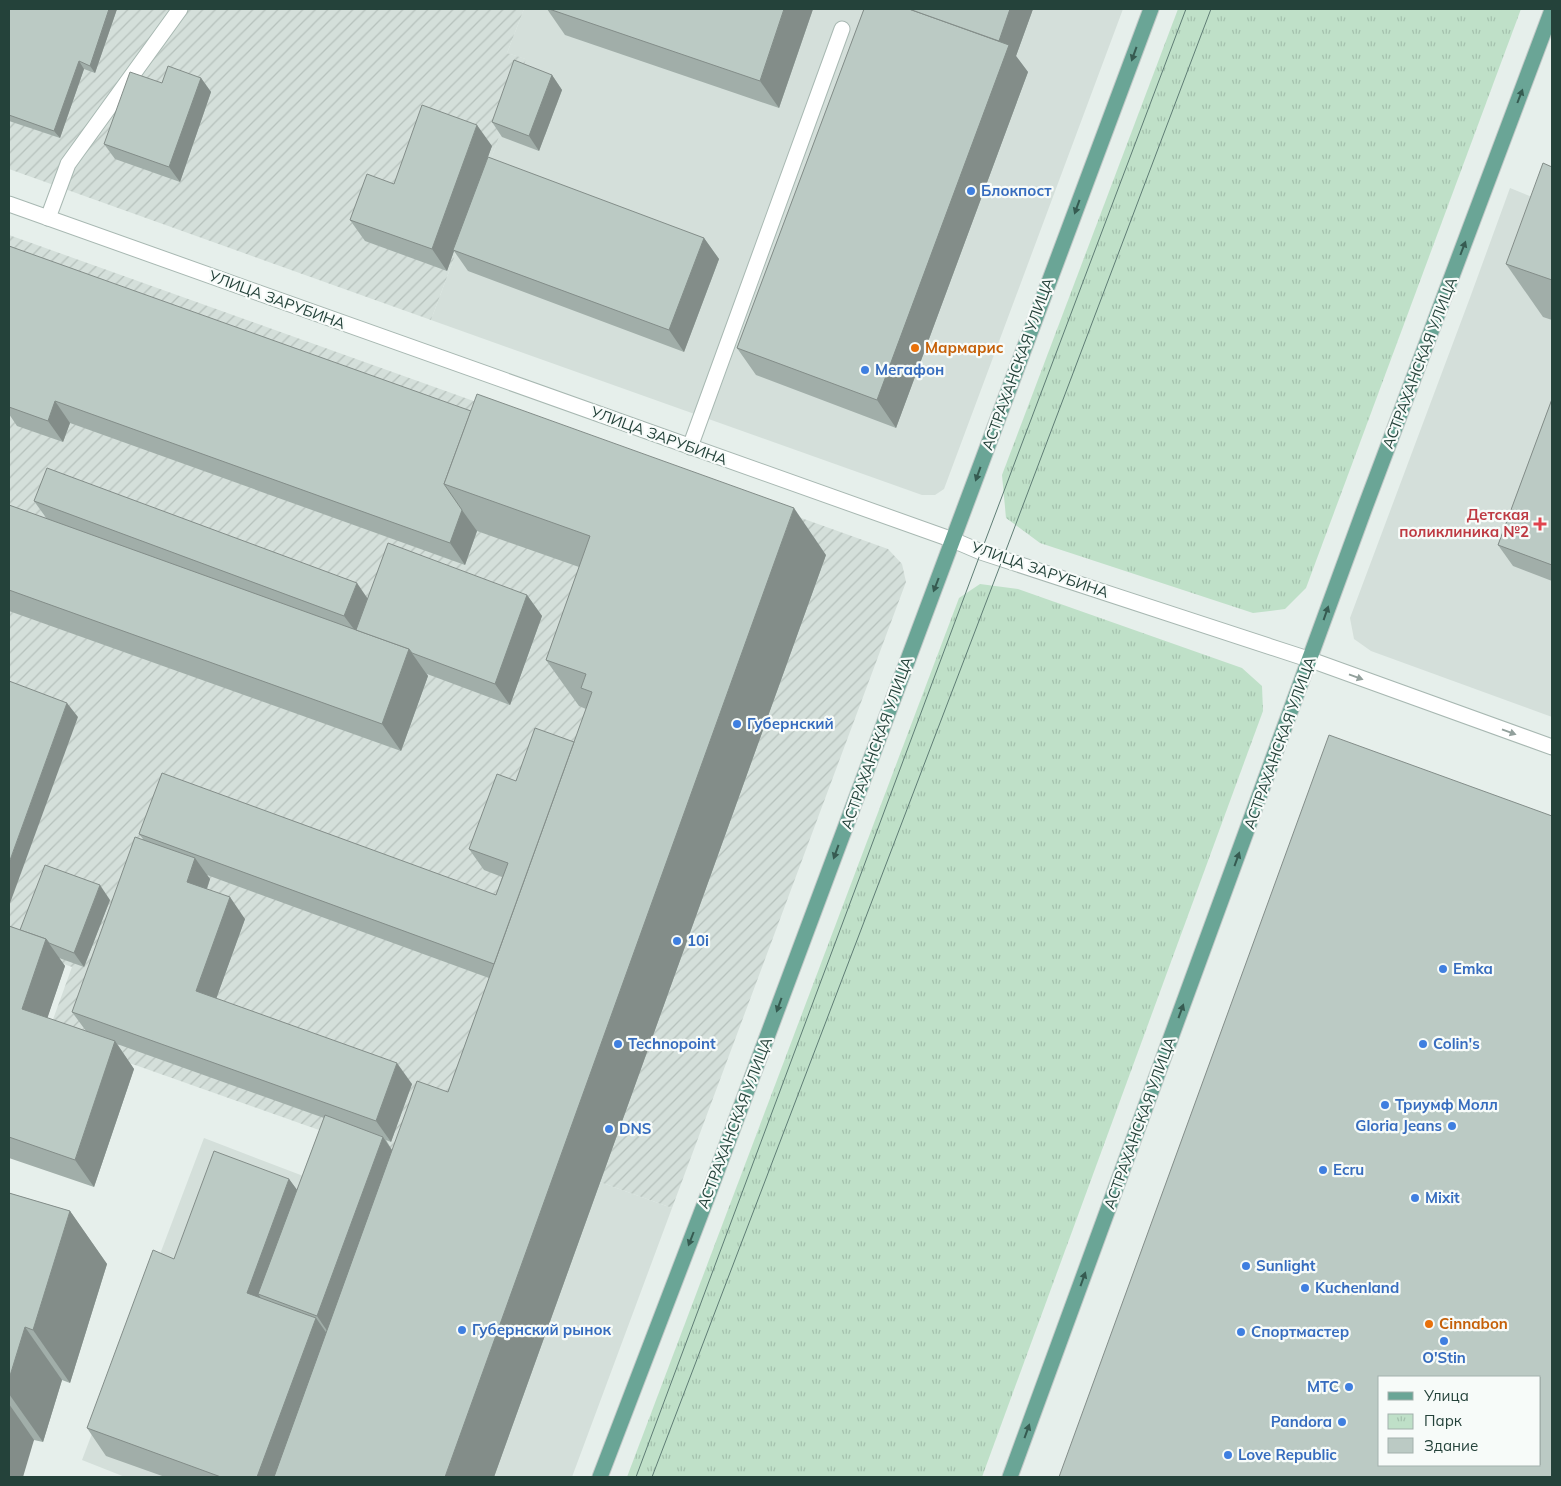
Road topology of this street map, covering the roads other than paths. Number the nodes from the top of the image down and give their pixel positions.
1 (180, 9) edge
2 (1151, 9) edge
3 (1552, 10) edge
4 (842, 29) dead end
5 (9, 204) edge
6 (48, 218) junction
7 (690, 447) junction
8 (953, 540) junction
9 (1311, 660) junction
10 (1552, 747) edge
11 (600, 1477) edge
12 (1010, 1477) edge

1 - 6 street
2 -> 8 main road, АСТРАХАНСКАЯ УЛИЦА
9 -> 3 main road, АСТРАХАНСКАЯ УЛИЦА
4 - 7 street
5 - 6 street, УЛИЦА ЗАРУБИНА
6 - 7 street, УЛИЦА ЗАРУБИНА
7 - 8 street, УЛИЦА ЗАРУБИНА
8 - 9 street, УЛИЦА ЗАРУБИНА
8 -> 11 main road, АСТРАХАНСКАЯ УЛИЦА
9 -> 10 street, УЛИЦА ЗАРУБИНА
12 -> 9 main road, АСТРАХАНСКАЯ УЛИЦА

